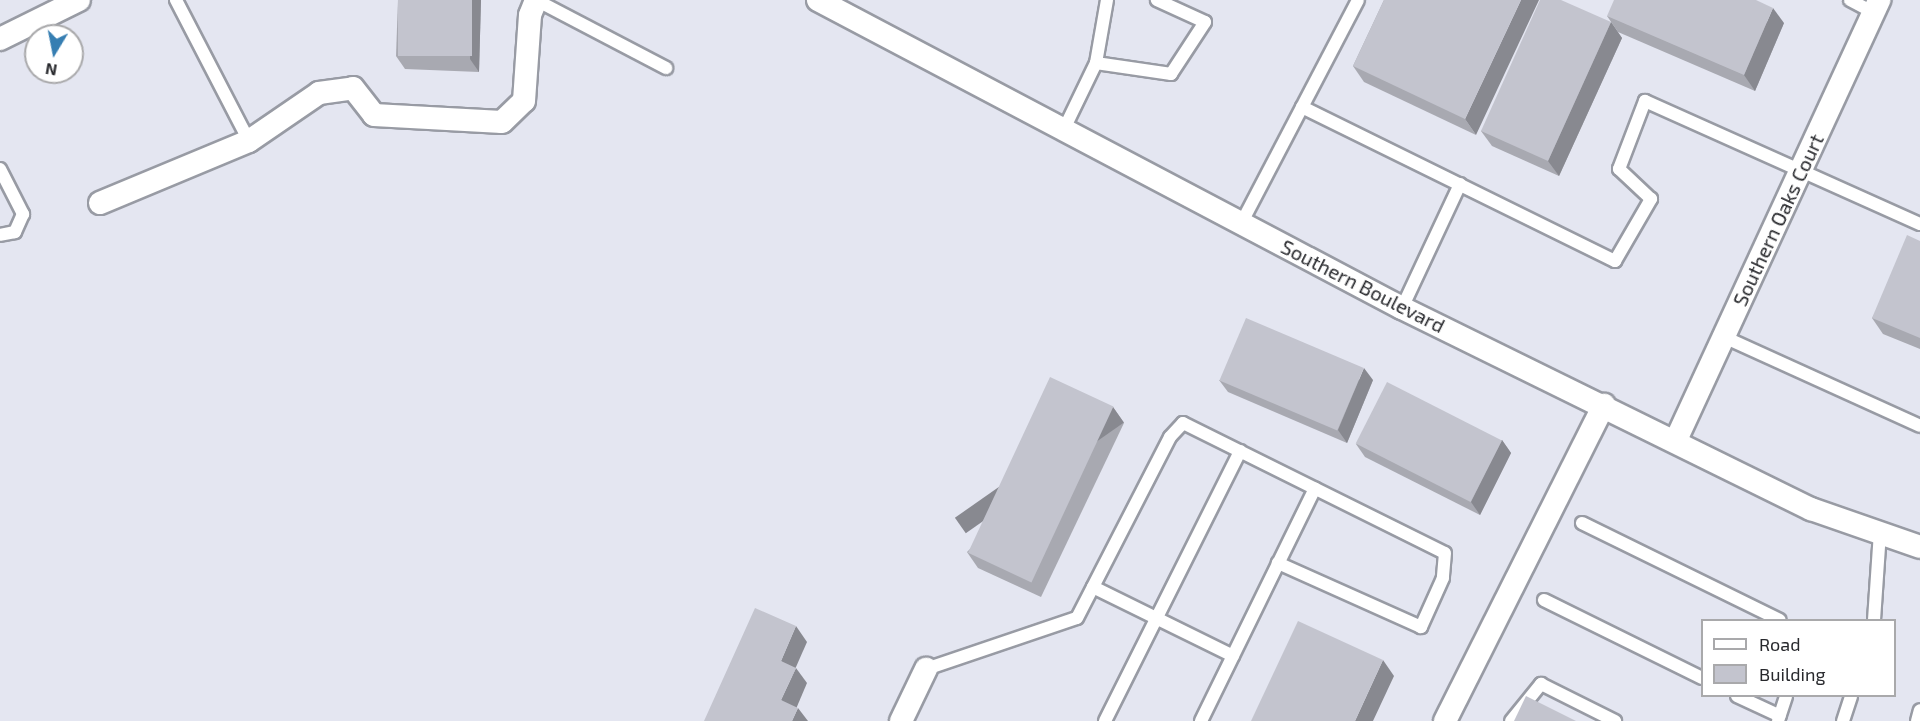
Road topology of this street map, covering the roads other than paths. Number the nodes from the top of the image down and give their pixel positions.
1 (79, 0) edge
2 (176, 0) edge
3 (536, 0) edge
4 (818, 0) edge
5 (1107, 0) edge
6 (1158, 0) edge
7 (1358, 0) edge
8 (1850, 0) edge
9 (1876, 6) edge
10 (0, 39) edge
11 (1096, 63) junction
12 (666, 68) dead end
13 (1302, 107) junction
14 (1065, 127) junction
15 (249, 141) junction
16 (0, 169) edge
17 (1801, 170) junction
18 (1460, 184) junction
19 (100, 203) dead end
20 (1242, 222) junction
21 (1920, 224) edge
22 (0, 235) edge
23 (1402, 308) junction
24 (1724, 338) junction
25 (1604, 405) junction
26 (1920, 426) edge
27 (1676, 440) junction
28 (1240, 451) junction
29 (1315, 488) junction
30 (1582, 523) dead end
31 (1880, 533) junction
32 (1920, 547) edge
33 (1278, 563) junction
34 (1093, 587) junction
35 (1544, 600) dead end
36 (1158, 619) junction
37 (1776, 619) edge
38 (1874, 619) edge
39 (1233, 656) junction
40 (926, 669) joint
41 (1701, 678) edge
42 (1739, 697) edge
43 (1786, 697) edge
44 (1851, 697) edge
45 (1920, 710) edge
46 (1779, 719) edge
47 (901, 721) edge
48 (1105, 721) edge
49 (1201, 721) edge
50 (1445, 721) edge
51 (1511, 721) edge
52 (1615, 721) edge
53 (1843, 721) edge
54 (1917, 721) edge

1 - 10 street
2 - 15 lane
3 - 12 lane
3 - 15 street
4 - 14 street, Southern Boulevard
5 - 11 lane
6 - 11 lane
7 - 13 lane
8 - 9 lane
9 - 17 street, Southern Oaks Court
11 - 14 lane
13 - 18 lane
13 - 20 lane
14 - 20 street, Southern Boulevard
15 - 19 street
16 - 22 lane
17 - 18 lane
17 - 21 lane
17 - 24 street, Southern Oaks Court
18 - 23 lane
20 - 23 street, Southern Boulevard
23 - 25 street, Southern Boulevard
24 - 26 lane
24 - 27 street, Southern Oaks Court
25 - 27 street, Southern Boulevard
25 - 50 street
27 - 31 street, Southern Boulevard
28 - 29 lane
28 - 34 lane
28 - 36 lane
29 - 33 lane
29 - 33 lane
30 - 37 lane
31 - 32 street, Southern Boulevard
31 - 38 lane
33 - 39 lane
34 - 36 lane
34 - 40 lane
35 - 41 lane
36 - 39 lane
36 - 48 lane
39 - 49 lane
40 - 47 street
42 - 46 lane
43 - 46 lane
44 - 53 lane
45 - 54 lane
51 - 52 lane

